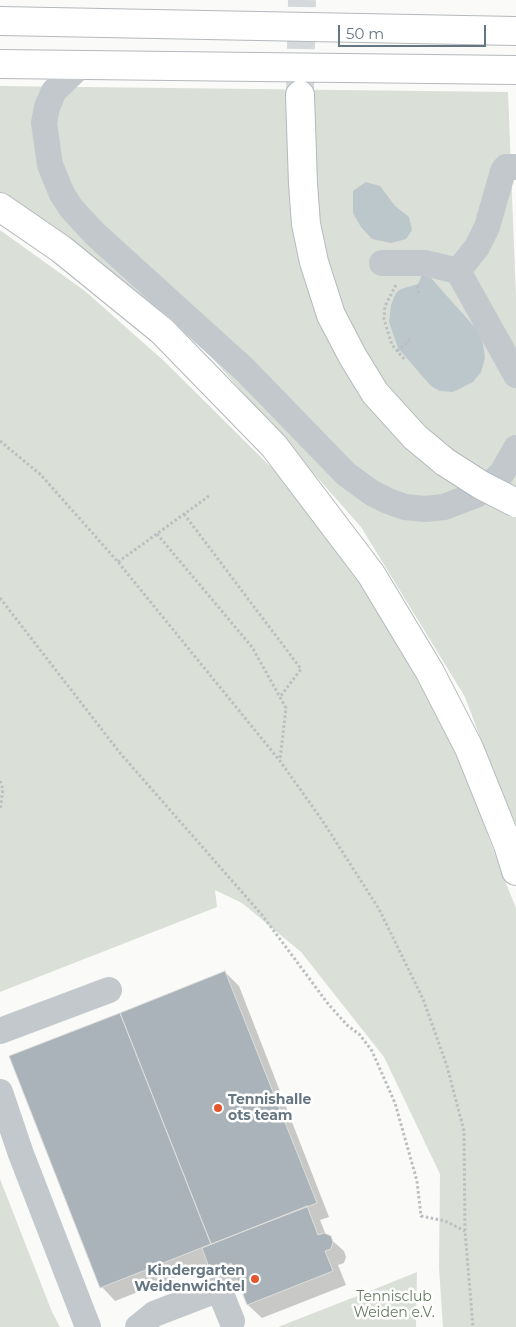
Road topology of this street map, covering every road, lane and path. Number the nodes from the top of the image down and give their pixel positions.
1 (0, 21) edge
2 (508, 31) edge
3 (0, 64) edge
4 (80, 66) junction
5 (508, 70) edge
6 (300, 95) tunnel mouth
7 (516, 167) edge
8 (0, 207) edge
9 (382, 263) dead end
10 (458, 271) junction
11 (414, 274) junction
12 (419, 295) dead end
13 (411, 339) dead end
14 (397, 351) junction
15 (405, 360) dead end
16 (516, 375) edge
17 (0, 441) edge
18 (516, 448) edge
19 (209, 496) dead end
20 (516, 503) edge
21 (184, 514) junction
22 (157, 534) junction
23 (118, 562) junction
24 (0, 598) edge
25 (280, 697) junction
26 (280, 761) junction
27 (0, 781) edge
28 (0, 810) edge
29 (516, 871) edge
30 (109, 990) dead end
31 (0, 1031) edge
32 (0, 1092) edge
33 (465, 1231) junction
34 (232, 1321) dead end
35 (88, 1327) edge
36 (138, 1327) edge
37 (473, 1327) edge

1 - 2 highway
3 - 4 highway
4 - 5 highway
4 - 18 lane
6 - 20 highway, bridge
7 - 10 lane
8 - 29 highway
9 - 11 lane
10 - 11 lane
10 - 16 lane
11 - 12 path
11 - 14 path
13 - 14 path
14 - 15 path
17 - 23 path
19 - 21 path
21 - 22 path
21 - 25 path
22 - 23 path
22 - 25 path
23 - 26 path
24 - 33 path
25 - 26 path
26 - 33 path
27 - 28 path
30 - 31 lane
32 - 35 lane
33 - 37 path
34 - 36 lane

